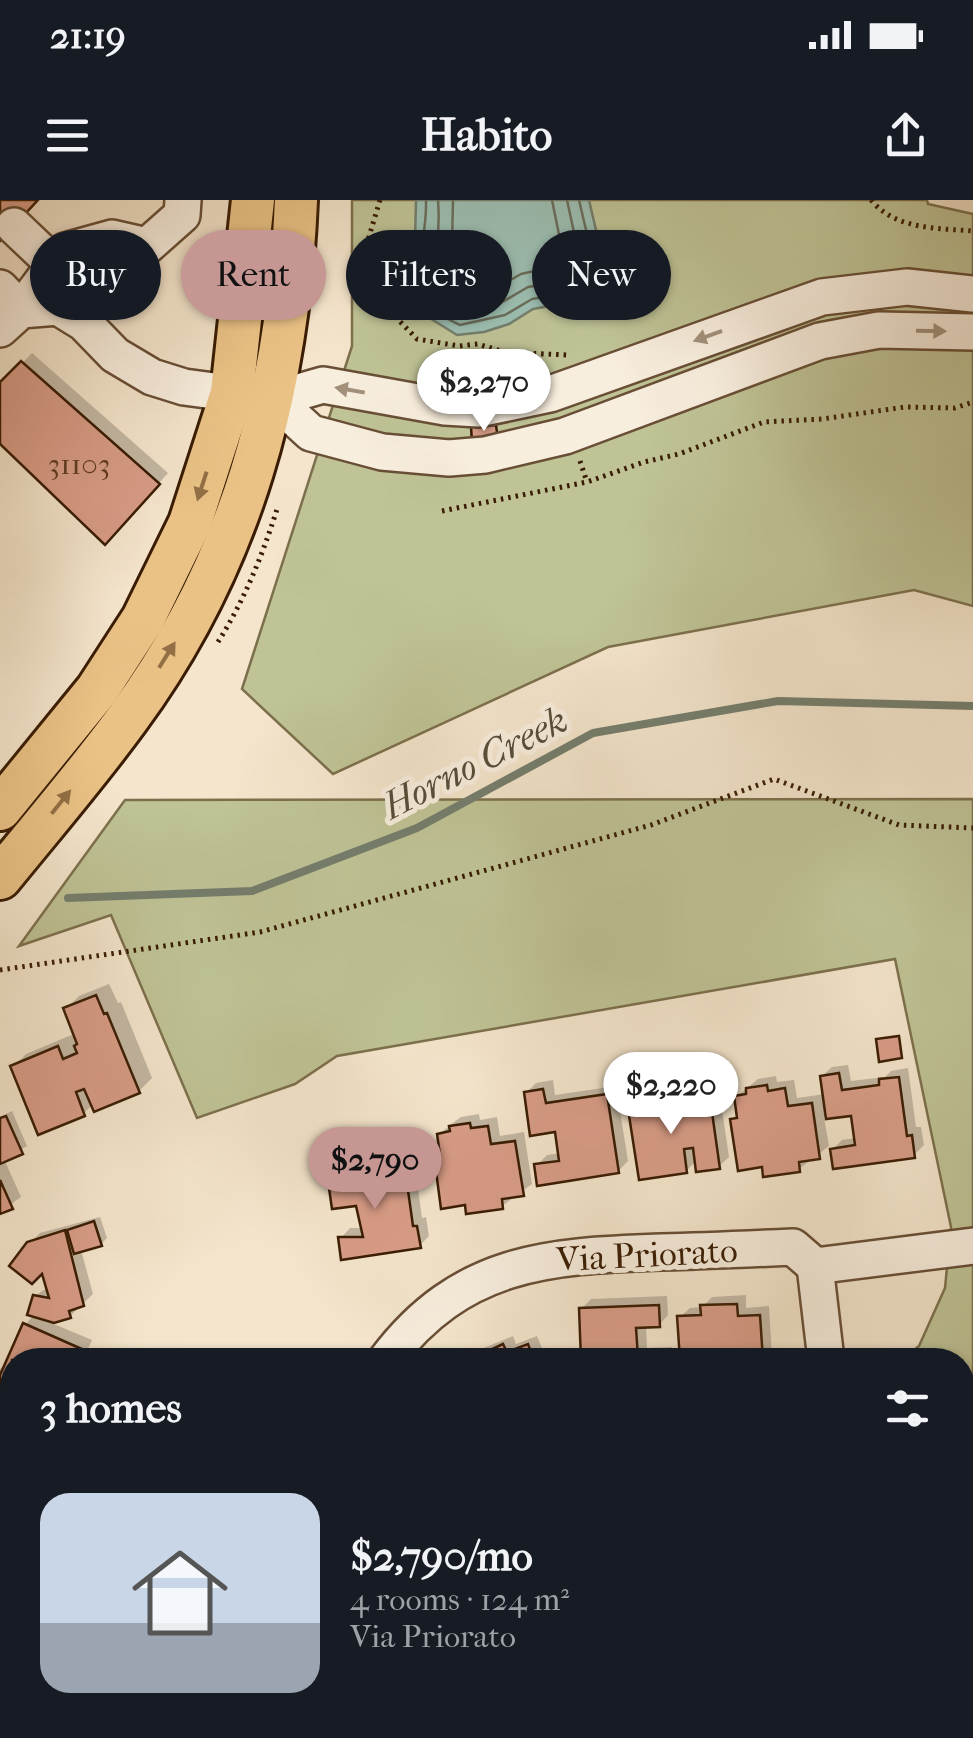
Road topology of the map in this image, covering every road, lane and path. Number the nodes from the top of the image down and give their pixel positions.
1 (183, 200) edge
2 (253, 200) edge
3 (296, 200) edge
4 (380, 200) edge
5 (870, 200) edge
6 (14, 226) dead end
7 (973, 230) edge
8 (161, 234) edge
9 (30, 241) edge
10 (30, 288) edge
11 (973, 294) edge
12 (7, 309) edge
13 (973, 332) edge
14 (573, 356) dead end
15 (253, 396) junction
16 (973, 402) edge
17 (442, 511) dead end
18 (0, 809) edge
19 (973, 828) edge
20 (0, 878) edge
21 (0, 970) edge
22 (973, 1246) edge
23 (815, 1266) junction
24 (395, 1348) edge
25 (825, 1348) edge

1 - 8 street
2 - 15 main road
3 - 15 main road
4 - 14 path
5 - 7 path
6 - 9 street
10 - 12 street
11 -> 15 street
12 - 15 street
15 -> 13 street
15 -> 18 main road
20 -> 15 main road
16 - 17 path
19 - 21 path
22 - 23 street
23 - 24 street, Via Priorato
23 - 25 street

